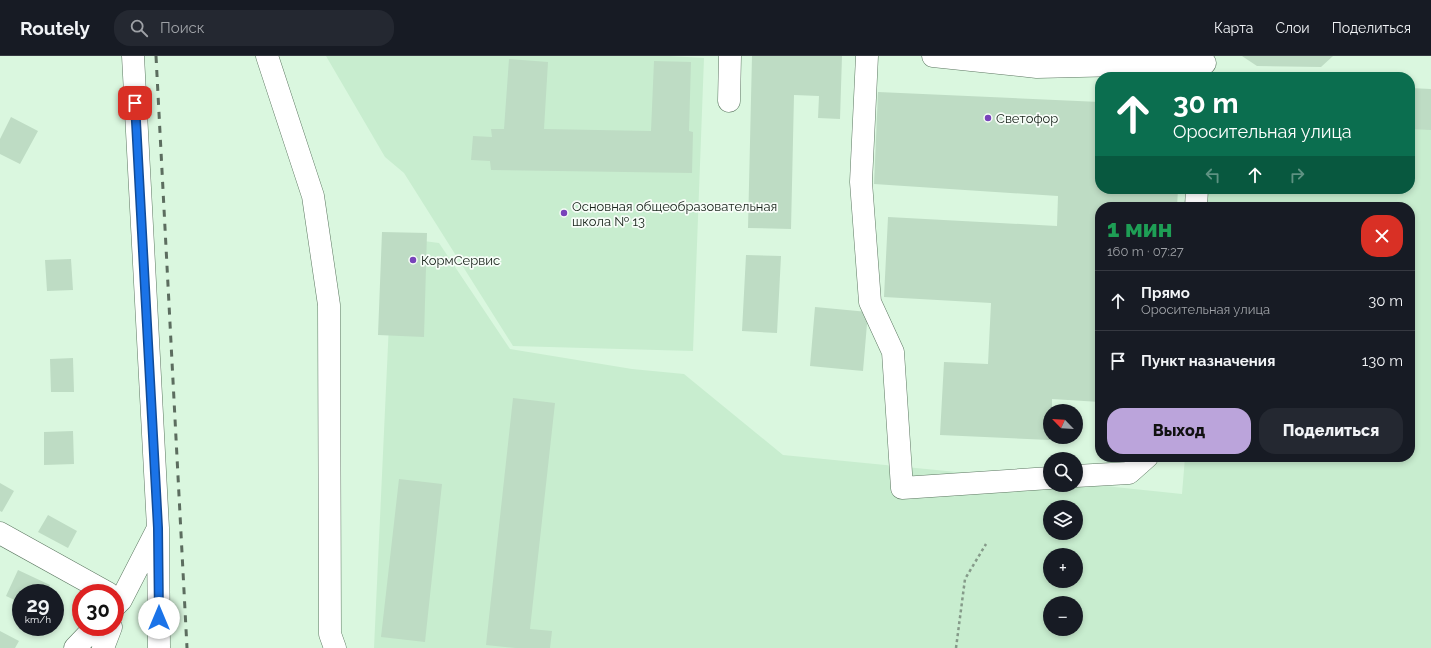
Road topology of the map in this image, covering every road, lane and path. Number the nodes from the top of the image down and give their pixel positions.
1 (133, 56) edge
2 (267, 56) edge
3 (730, 56) edge
4 (867, 56) edge
5 (933, 56) edge
6 (1038, 61) edge
7 (1205, 65) edge
8 (729, 101) dead end
9 (1141, 462) edge
10 (1083, 476) edge
11 (1043, 478) edge
12 (158, 528) junction
13 (0, 533) edge
14 (986, 544) dead end
15 (85, 584) edge
16 (124, 587) edge
17 (86, 636) edge
18 (107, 636) edge
19 (331, 643) edge
20 (75, 648) edge
21 (103, 648) edge
22 (159, 648) edge
23 (956, 648) edge

1 - 12 street
2 - 19 street
3 - 8 street
4 - 11 street
5 - 6 street
6 - 7 street
9 - 10 street
12 - 16 street
12 - 22 street
13 - 15 street
14 - 23 path
17 - 20 street
18 - 21 street

